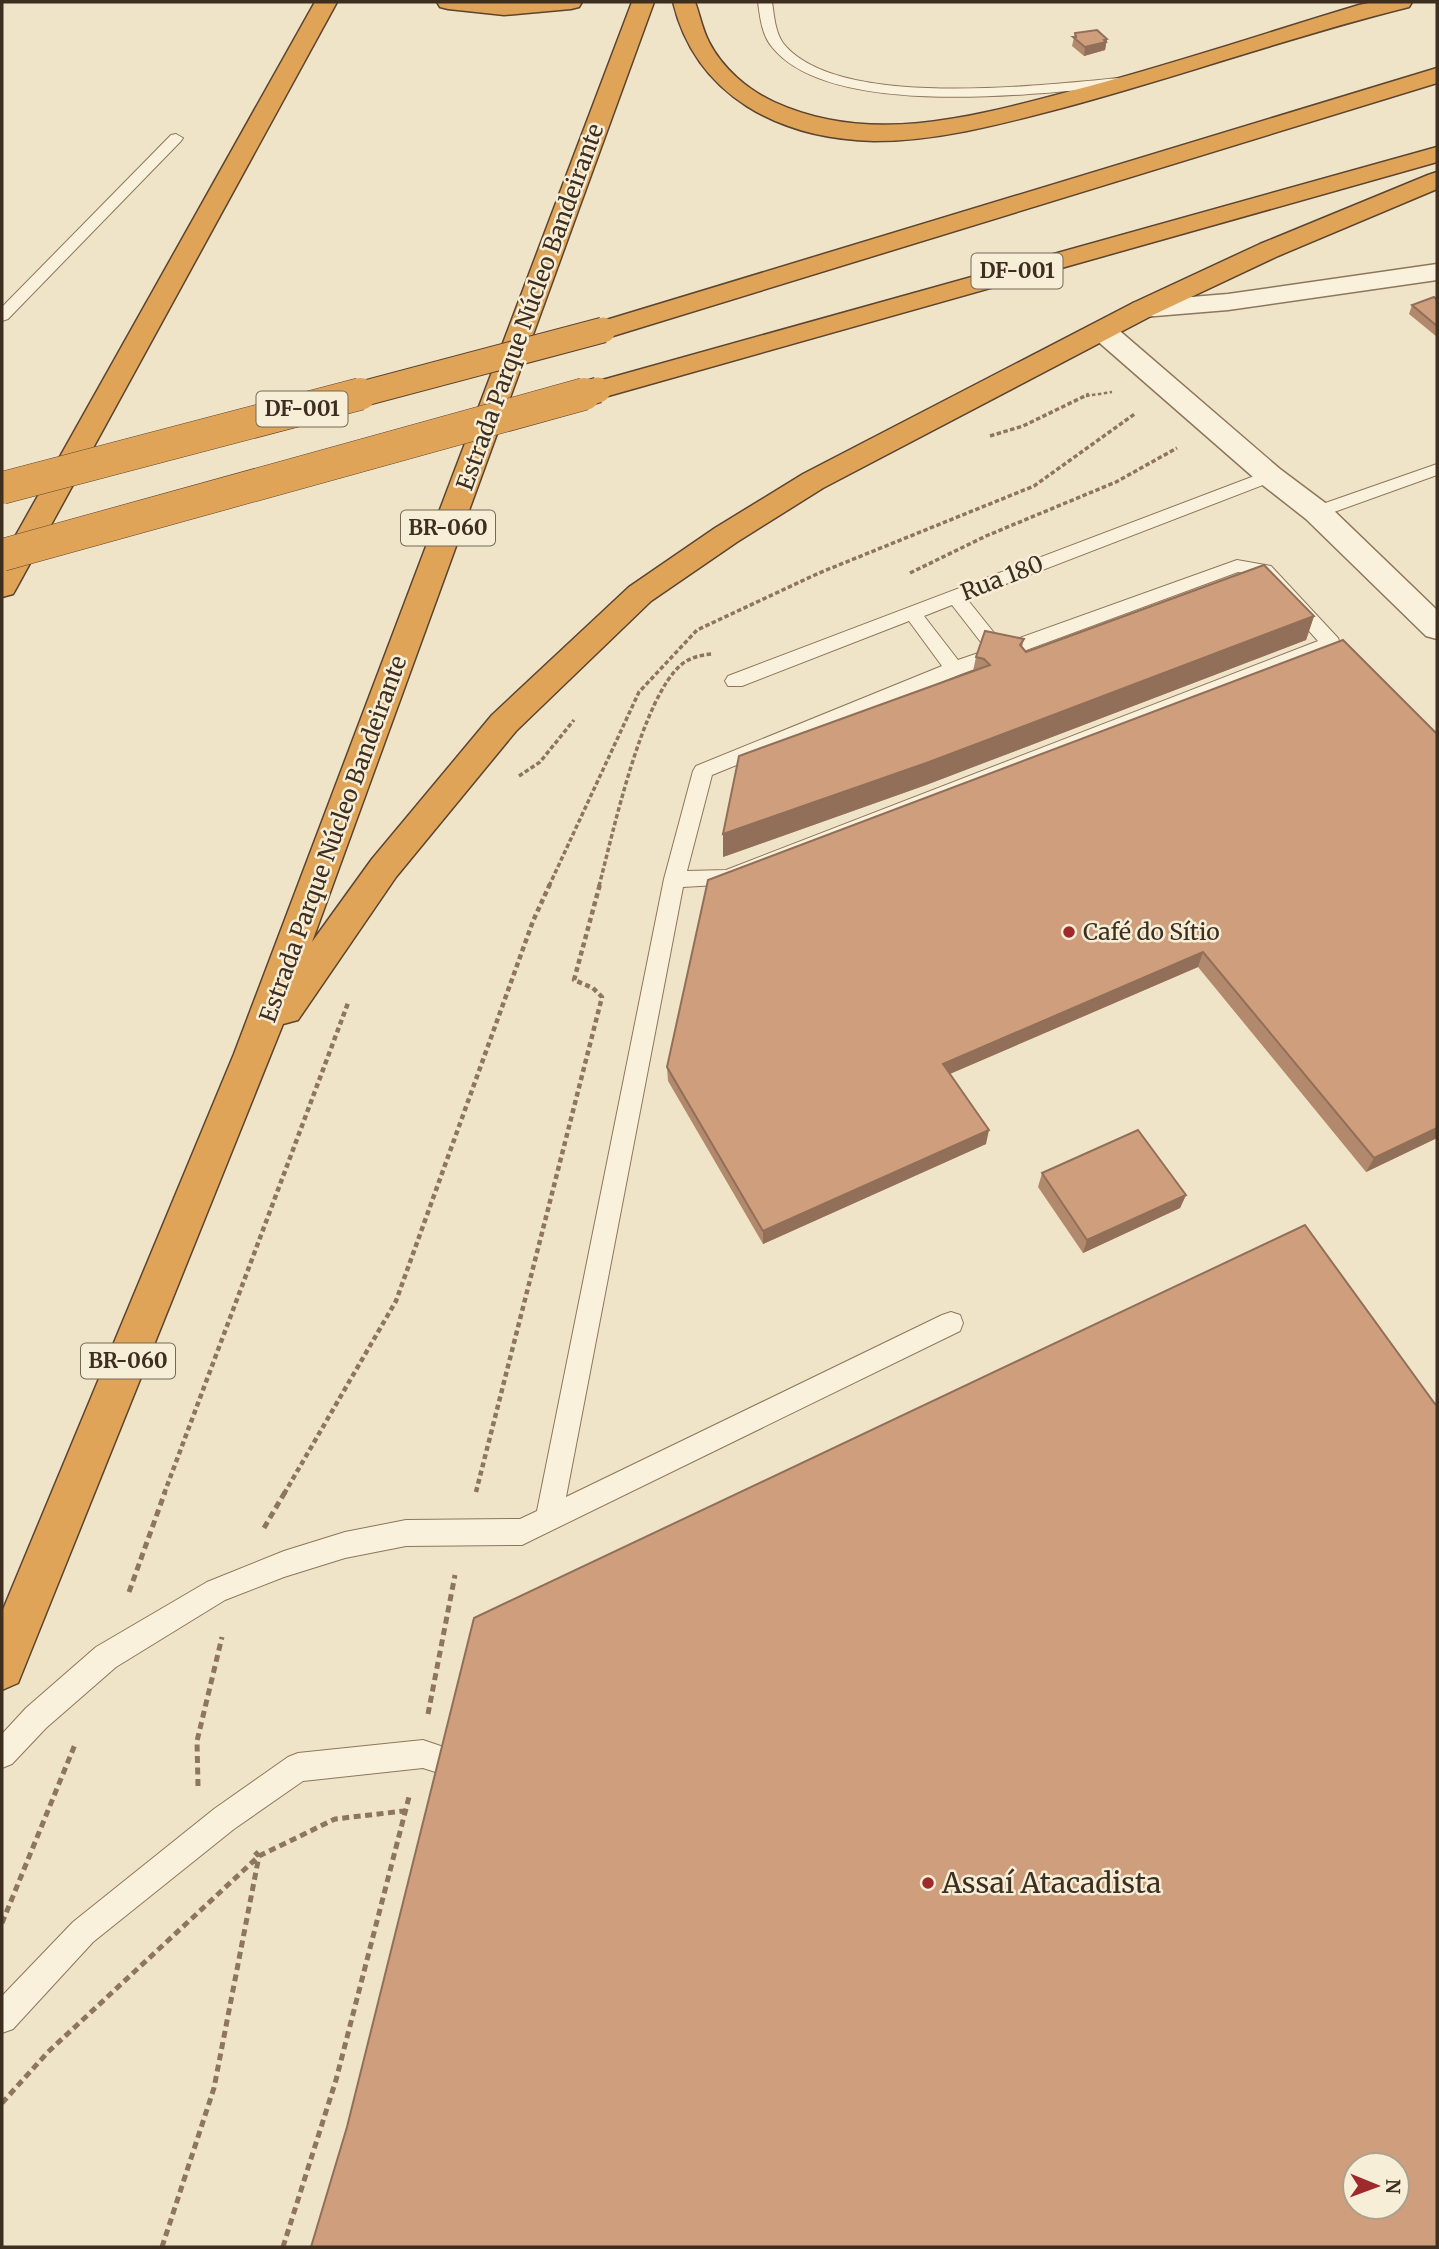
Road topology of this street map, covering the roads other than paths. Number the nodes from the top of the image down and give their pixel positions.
1 (326, 2) edge
2 (448, 2) edge
3 (570, 2) edge
4 (643, 2) edge
5 (684, 2) edge
6 (765, 2) edge
7 (1401, 2) edge
8 (1437, 75) edge
9 (1136, 81) junction
10 (176, 138) dead end
11 (1437, 154) edge
12 (1437, 180) edge
13 (1437, 272) edge
14 (1143, 309) junction
15 (2, 316) edge
16 (1104, 332) junction
17 (1437, 469) edge
18 (1270, 476) junction
19 (2, 488) edge
20 (1317, 512) junction
21 (2, 555) edge
22 (2, 587) edge
23 (955, 596) junction
24 (913, 614) junction
25 (1437, 628) edge
26 (1331, 643) junction
27 (1000, 654) junction
28 (1349, 661) edge
29 (954, 669) junction
30 (734, 681) dead end
31 (674, 879) junction
32 (253, 1054) junction
33 (951, 1323) dead end
34 (549, 1518) junction
35 (2, 1667) edge
36 (2, 1754) edge
37 (482, 1782) edge
38 (2, 2018) edge

1 - 22 highway
2 - 3 highway
4 - 32 highway, Estrada Parque Núcleo Bandeirante / BR-060
5 - 9 highway
6 - 9 lane
7 - 9 highway
8 - 19 highway, DF-001, bridge
10 - 15 lane
11 - 21 highway, DF-001, bridge
12 - 14 highway
13 - 14 street
14 - 16 highway
16 - 18 street
16 - 32 highway
17 - 20 lane
18 - 20 street
18 - 23 lane, Rua 180
20 - 25 street
23 - 24 lane, Rua 180
23 - 27 lane
24 - 29 lane
24 - 30 lane, Rua 180
26 - 27 lane
26 - 28 lane
26 - 31 lane
27 - 29 lane
29 - 31 lane
31 - 34 lane
32 - 35 highway, Estrada Parque Núcleo Bandeirante / BR-060
33 - 34 lane
34 - 36 lane
37 - 38 lane

